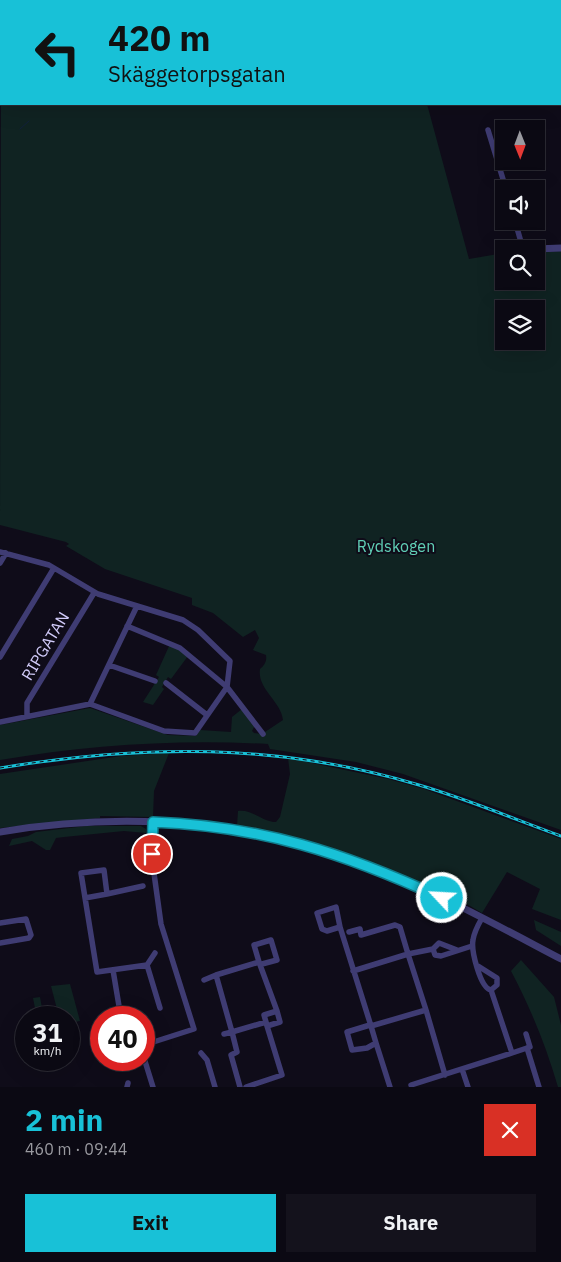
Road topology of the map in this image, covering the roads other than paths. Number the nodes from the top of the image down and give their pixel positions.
1 (488, 130) dead end
2 (503, 180) edge
3 (561, 248) edge
4 (545, 249) edge
5 (3, 552) edge
6 (0, 563) edge
7 (54, 568) junction
8 (94, 593) junction
9 (137, 606) junction
10 (128, 626) junction
11 (0, 657) edge
12 (109, 665) junction
13 (155, 681) dead end
14 (166, 683) dead end
15 (227, 687) junction
16 (90, 704) junction
17 (207, 715) junction
18 (27, 716) junction
19 (0, 722) edge
20 (264, 734) dead end
21 (153, 822) junction
22 (33, 828) junction
23 (0, 832) edge
24 (0, 837) edge
25 (143, 886) dead end
26 (107, 894) junction
27 (85, 898) junction
28 (482, 918) junction
29 (0, 923) edge
30 (340, 927) junction
31 (349, 932) dead end
32 (0, 943) edge
33 (472, 946) junction
34 (433, 948) junction
35 (457, 950) junction
36 (155, 953) dead end
37 (408, 954) junction
38 (561, 959) edge
39 (148, 964) junction
40 (478, 966) junction
41 (113, 970) junction
42 (354, 971) junction
43 (216, 975) junction
44 (204, 980) dead end
45 (491, 990) junction
46 (119, 1006) edge
47 (160, 1008) dead end
48 (426, 1010) junction
49 (277, 1011) junction
50 (267, 1024) junction
51 (371, 1026) junction
52 (232, 1032) junction
53 (224, 1034) dead end
54 (526, 1034) dead end
55 (155, 1041) edge
56 (376, 1043) junction
57 (527, 1048) junction
58 (202, 1052) dead end
59 (512, 1053) junction
60 (462, 1069) junction
61 (148, 1071) edge
62 (445, 1075) junction
63 (409, 1086) edge
64 (153, 1087) edge
65 (215, 1087) edge
66 (240, 1087) edge
67 (246, 1087) edge
68 (390, 1087) edge
69 (468, 1087) edge
70 (540, 1087) edge

1 - 2 street
3 - 4 street
5 - 6 street
5 - 7 street
7 - 8 street
7 - 11 street
8 - 9 street
8 - 18 street, RIPGATAN
9 - 10 street
9 - 15 street
10 - 12 street
10 - 15 street
12 - 13 street
12 - 16 street
14 - 17 street
15 - 17 street
15 - 20 street
16 - 17 street
16 - 18 street
18 - 19 street
21 - 22 street
21 - 28 street
21 - 55 street
22 - 23 street
22 - 24 street
25 - 26 street
26 - 27 street
26 - 27 street
27 - 41 street
28 - 33 street
28 - 38 street
29 - 32 street
30 - 30 street
30 - 42 street
31 - 37 street
33 - 35 street
33 - 40 street
34 - 35 street
34 - 35 street
34 - 37 street
36 - 39 street
37 - 42 street
37 - 48 street
39 - 41 street
39 - 47 street
40 - 45 street
40 - 45 street
41 - 46 street
42 - 51 street
43 - 44 street
43 - 49 street
43 - 52 street
45 - 59 street
48 - 51 street
48 - 62 street
49 - 50 street
49 - 50 street
50 - 52 street
50 - 67 street
51 - 56 street
51 - 56 street
52 - 53 street
52 - 66 street
54 - 57 street
56 - 68 street
57 - 59 street
57 - 70 street
58 - 65 street
59 - 60 street
60 - 62 street
60 - 69 street
61 - 64 street
62 - 63 street

